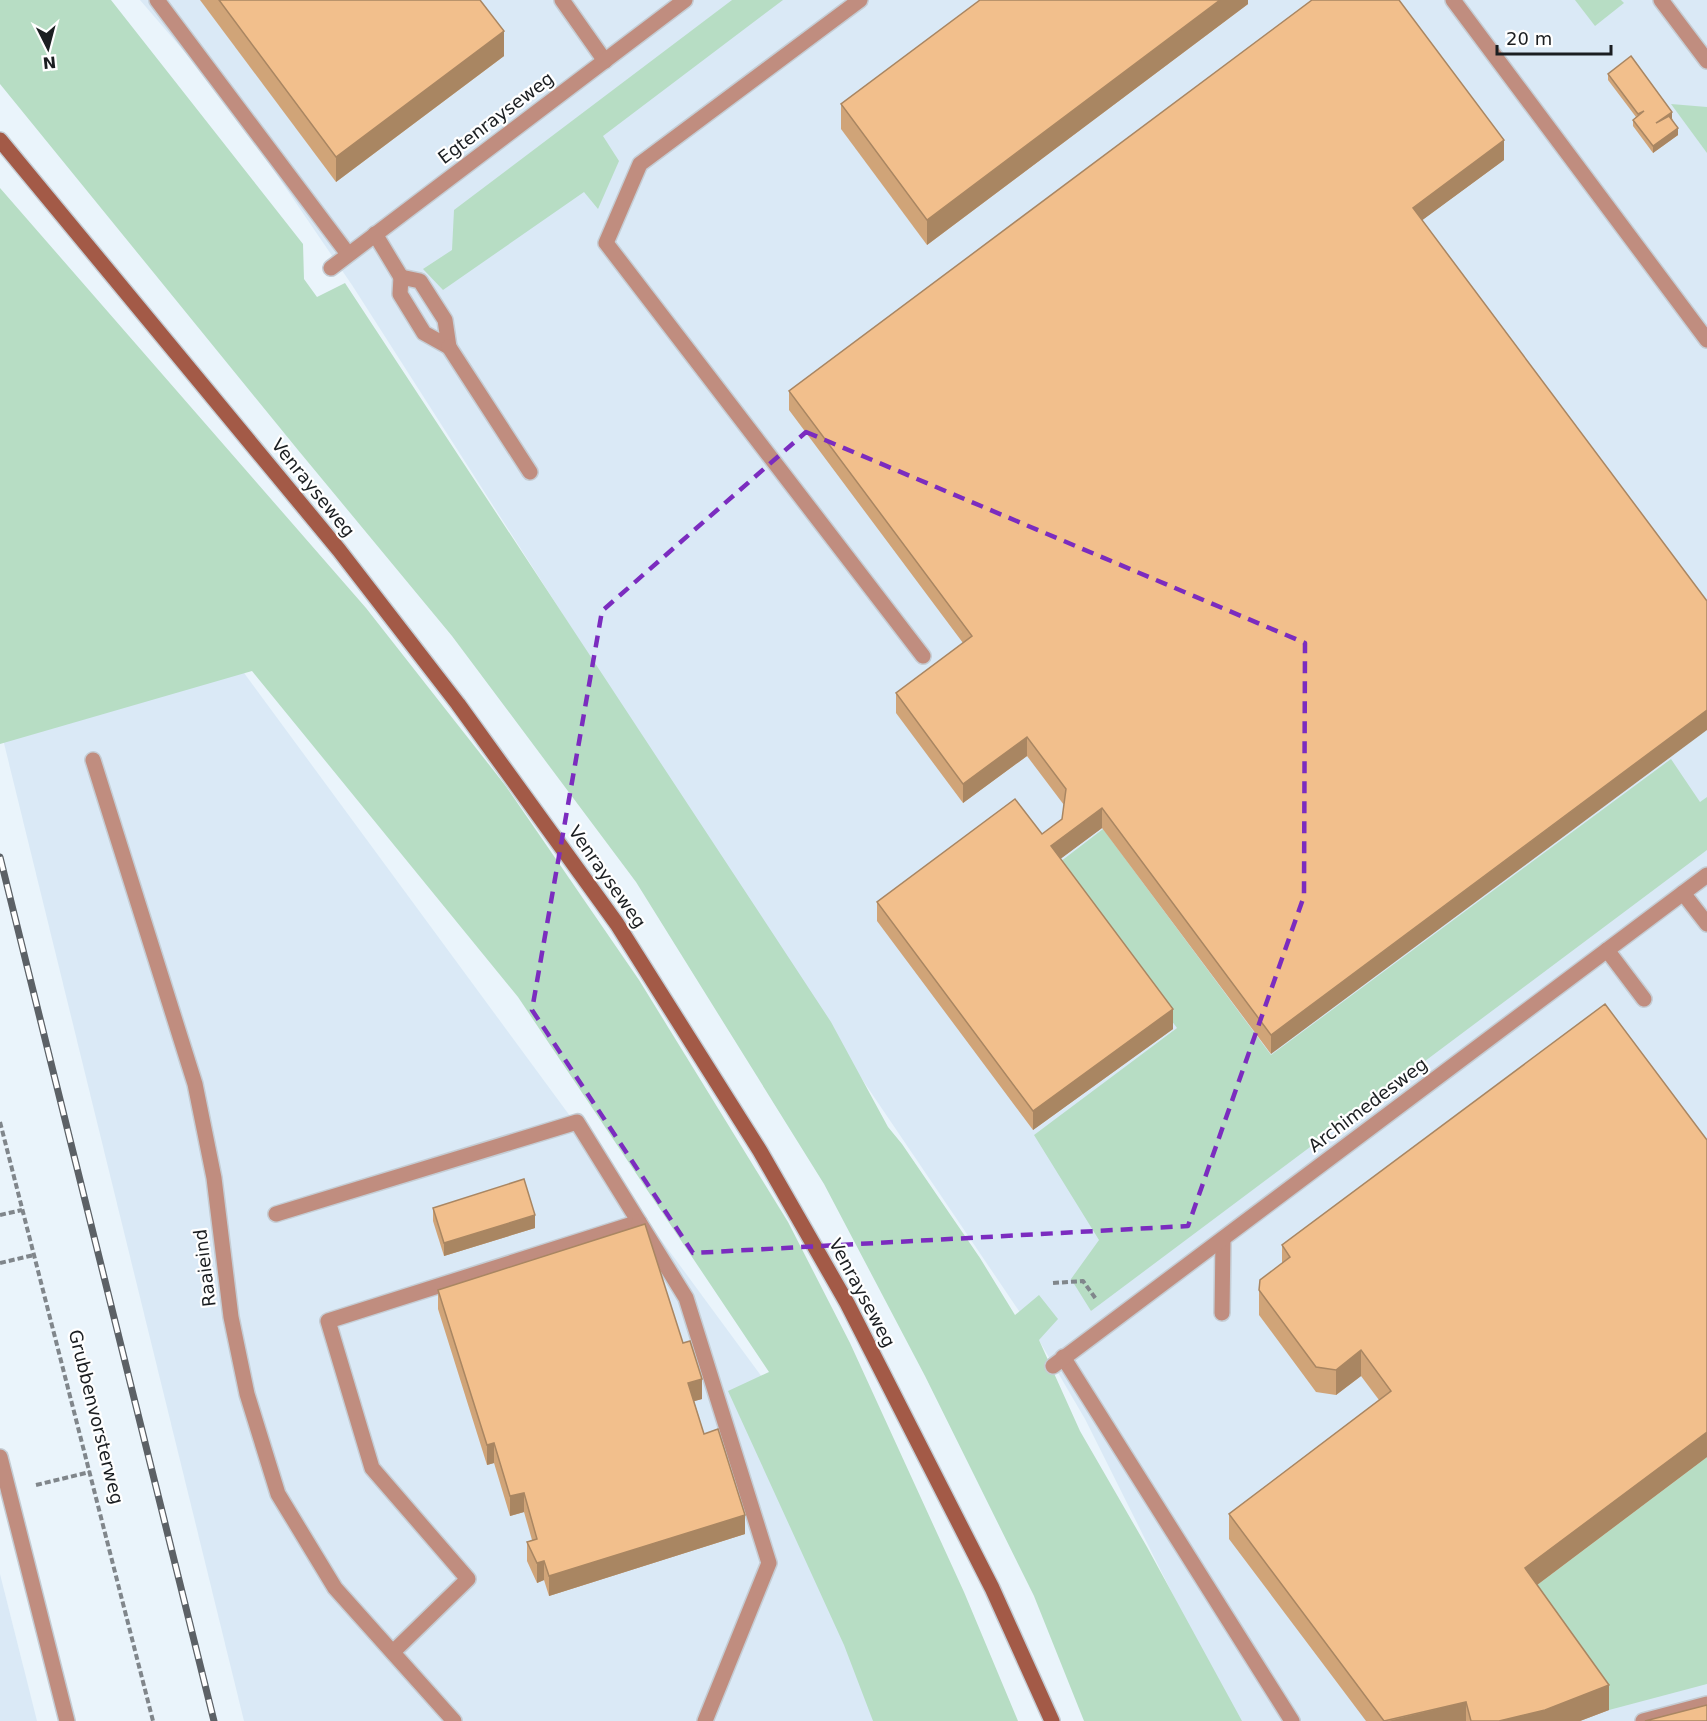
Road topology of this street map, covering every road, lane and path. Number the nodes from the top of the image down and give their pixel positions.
1 (157, 0) edge
2 (562, 0) edge
3 (686, 0) edge
4 (860, 0) edge
5 (1453, 0) edge
6 (1661, 0) edge
7 (605, 60) junction
8 (1707, 61) edge
9 (0, 141) edge
10 (375, 234) junction
11 (348, 254) junction
12 (331, 268) dead end
13 (401, 277) junction
14 (1707, 340) edge
15 (449, 347) junction
16 (530, 472) dead end
17 (923, 656) dead end
18 (93, 760) dead end
19 (1707, 875) edge
20 (1683, 893) junction
21 (1707, 924) edge
22 (1607, 950) junction
23 (1644, 999) dead end
24 (0, 1122) edge
25 (22, 1210) junction
26 (276, 1214) dead end
27 (0, 1215) edge
28 (639, 1222) junction
29 (1223, 1239) junction
30 (34, 1255) junction
31 (0, 1263) edge
32 (1053, 1283) dead end
33 (1094, 1296) dead end
34 (1222, 1313) dead end
35 (0, 1457) edge
36 (90, 1472) junction
37 (9, 1492) junction
38 (393, 1652) junction
39 (1707, 1704) edge
40 (67, 1721) edge
41 (153, 1721) edge
42 (454, 1721) edge
43 (705, 1721) edge
44 (1052, 1721) edge
45 (1292, 1721) edge
46 (1643, 1721) edge

1 - 11 street
2 - 7 street
3 - 7 street, Egtenrayseweg
4 - 17 street
5 - 14 street
6 - 8 street
7 - 10 street, Egtenrayseweg
9 - 44 main road, Venrayseweg
10 - 11 street, Egtenrayseweg
10 - 13 street
11 - 12 street, Egtenrayseweg
13 - 15 street
13 - 15 street
15 - 16 street
18 - 38 street, Raaieind
19 - 20 street, Archimedesweg
20 - 21 street
20 - 22 street, Archimedesweg
22 - 23 street
22 - 29 street, Archimedesweg
24 - 25 path, Grubbenvorsterweg
25 - 27 path
25 - 30 path, Grubbenvorsterweg
26 - 28 street
28 - 38 street
28 - 43 street
29 - 34 street
29 - 45 street, Archimedesweg
30 - 31 path
30 - 36 path, Grubbenvorsterweg
32 - 33 path
35 - 37 street
36 - 37 path
36 - 41 path, Grubbenvorsterweg
37 - 40 street
38 - 42 street, Raaieind
39 - 46 street

